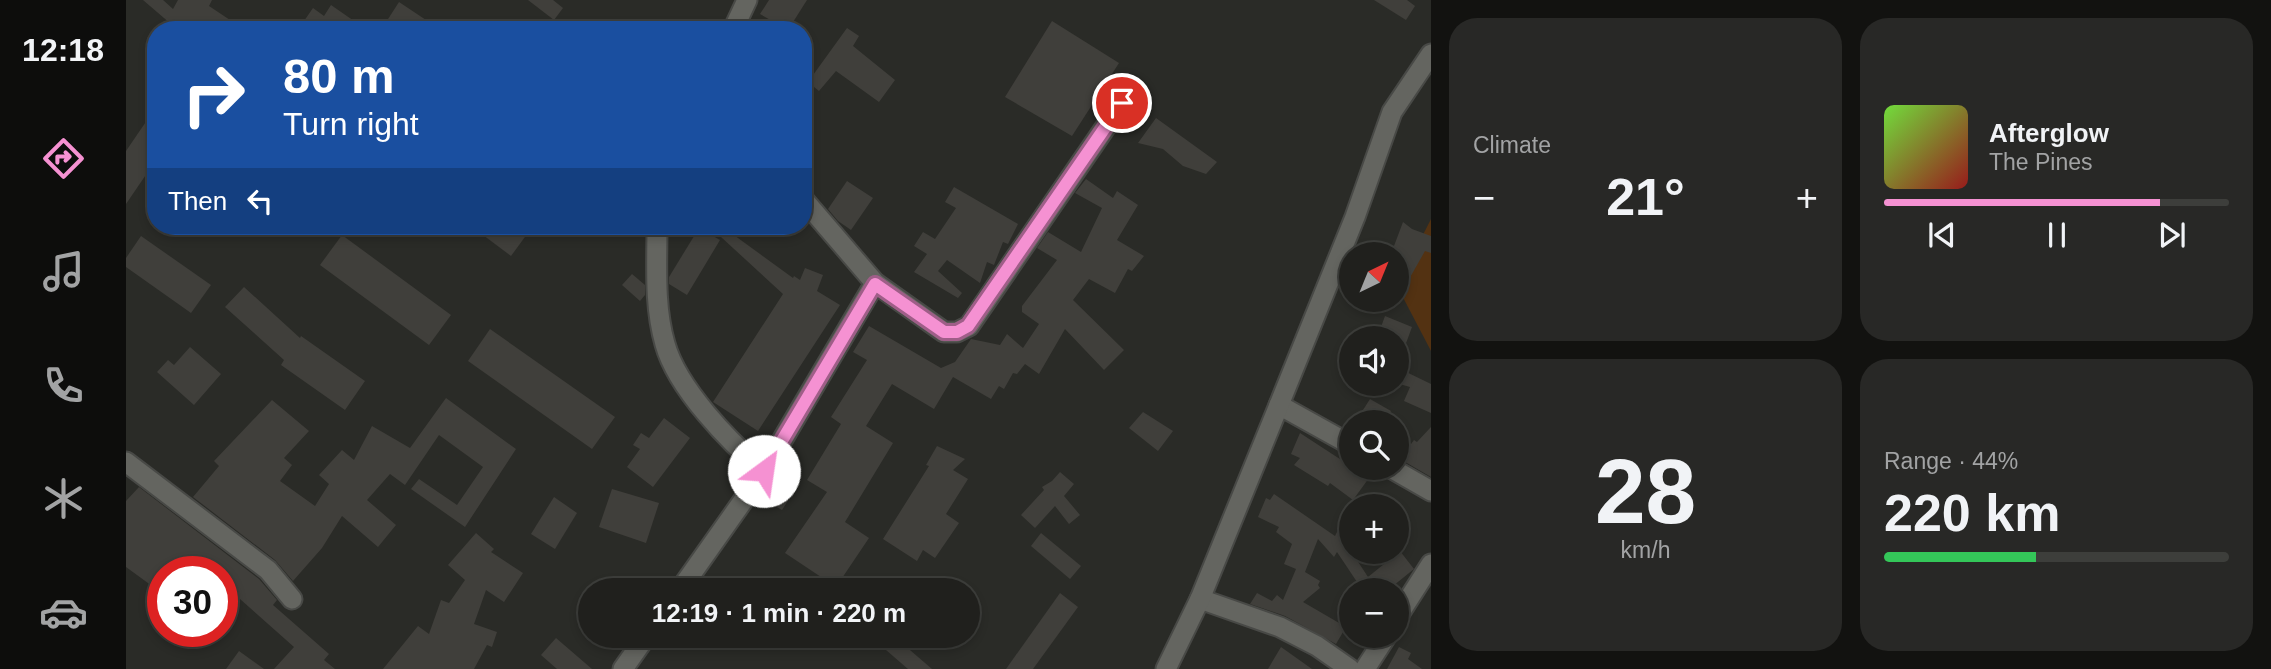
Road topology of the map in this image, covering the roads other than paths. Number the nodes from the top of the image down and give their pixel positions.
1 (747, 0) edge
2 (737, 21) edge
3 (1431, 54) edge
4 (1122, 103) dead end
5 (812, 210) edge
6 (657, 235) edge
7 (875, 284) junction
8 (1279, 405) junction
9 (1339, 439) edge
10 (126, 462) edge
11 (764, 471) junction
12 (1409, 478) edge
13 (1431, 491) edge
14 (1431, 564) edge
15 (688, 578) edge
16 (292, 598) dead end
17 (1200, 599) junction
18 (1409, 599) edge
19 (638, 648) edge
20 (1379, 648) edge
21 (623, 669) edge
22 (1166, 669) edge
23 (1350, 669) edge
24 (1366, 669) edge

1 - 2 street
3 - 8 street
4 - 7 street
5 - 7 street
6 - 11 street
7 - 11 street
8 - 9 street
8 - 17 street
10 - 16 street
11 - 15 street
12 - 13 street
14 - 18 street
17 - 22 street
17 - 23 street
19 - 21 street
20 - 24 street

